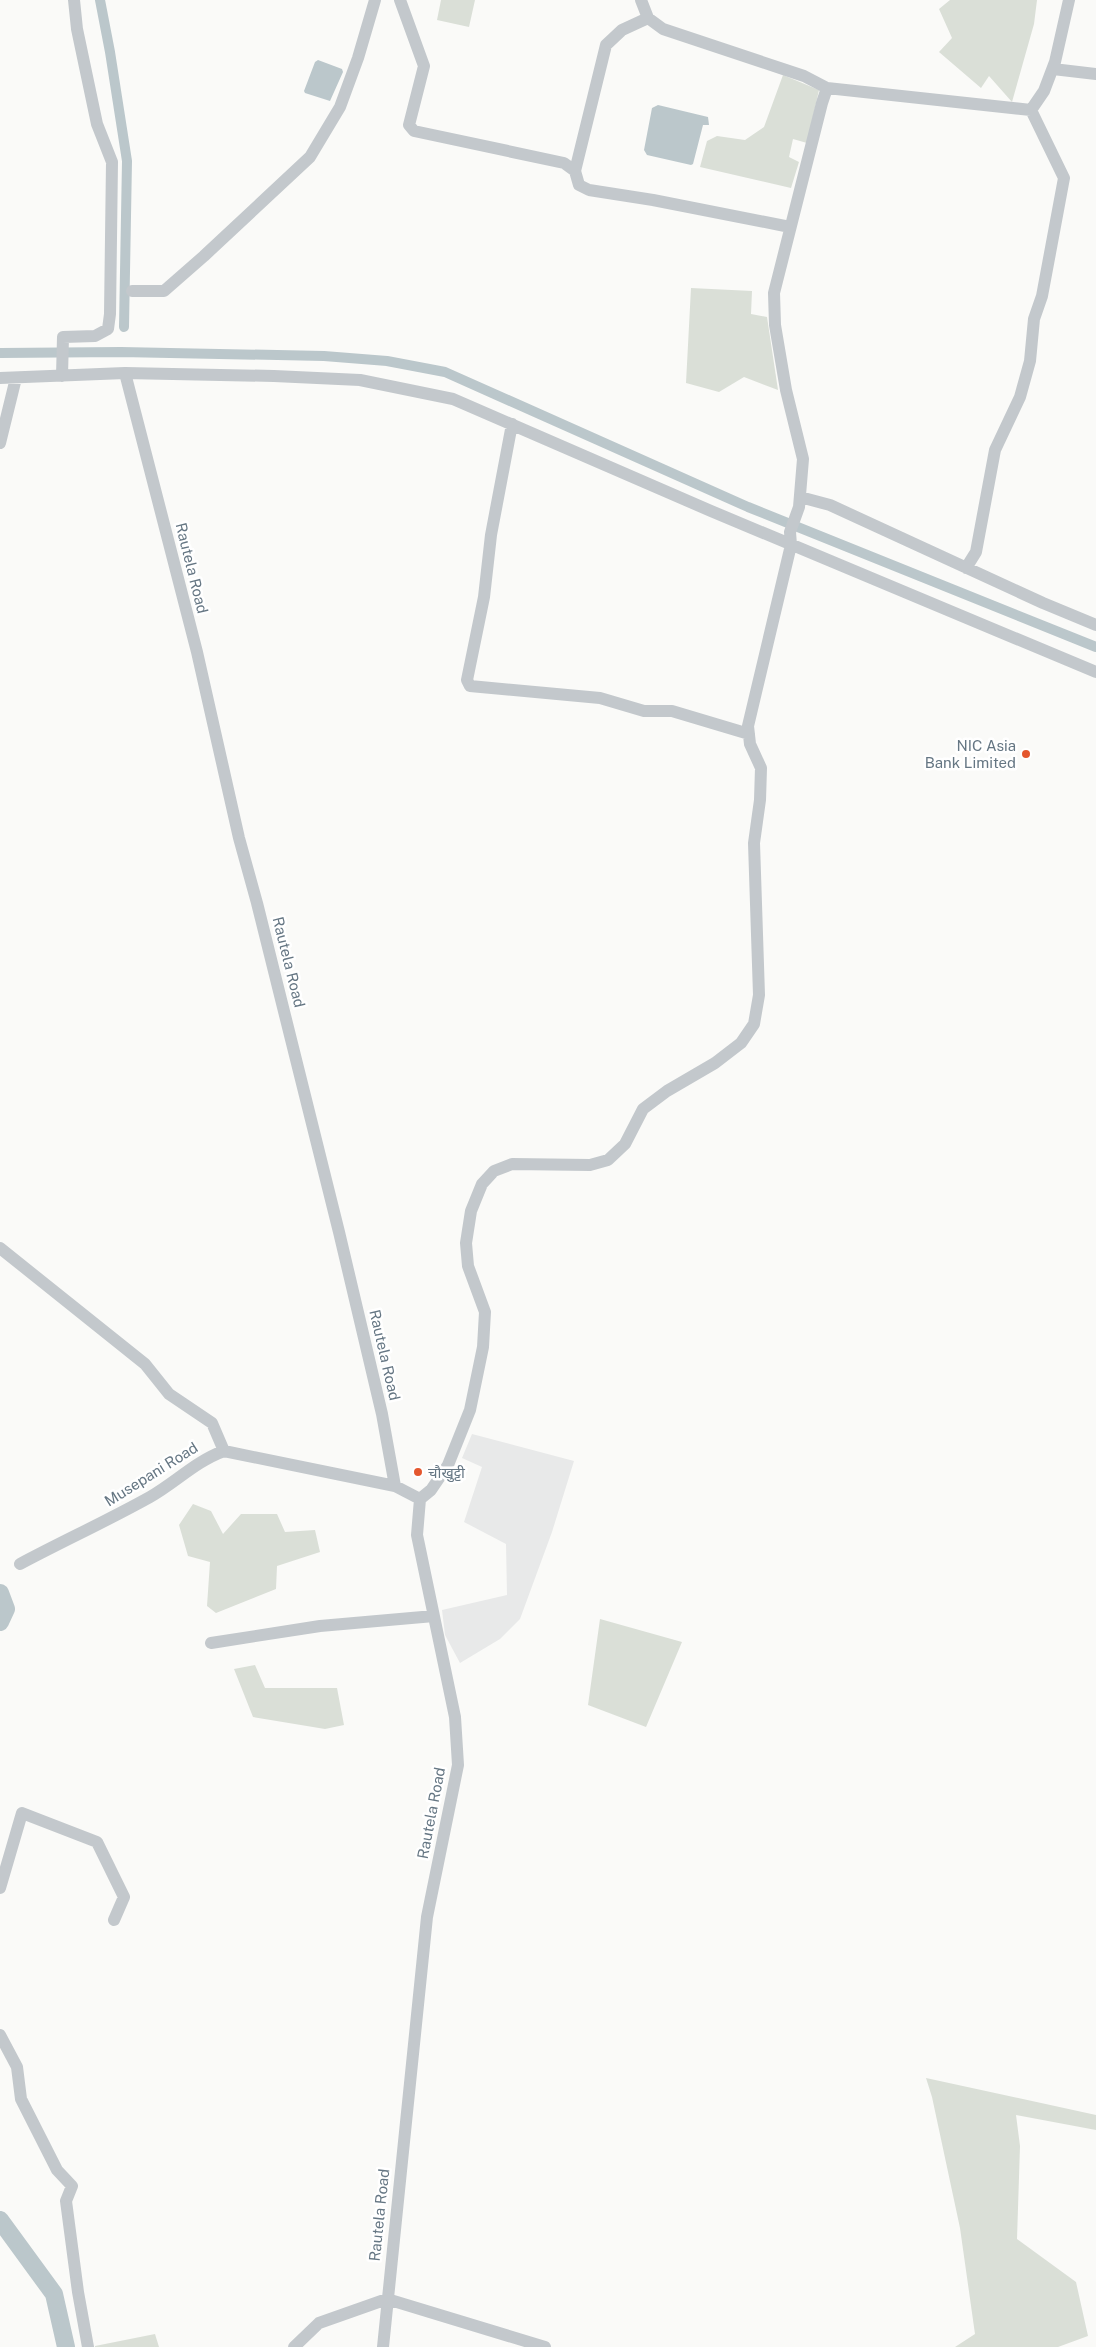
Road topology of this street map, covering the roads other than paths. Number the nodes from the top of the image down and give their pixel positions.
1 (74, 0) edge
2 (375, 0) edge
3 (400, 0) edge
4 (641, 0) edge
5 (1069, 0) edge
6 (648, 18) junction
7 (1053, 69) junction
8 (1096, 74) edge
9 (827, 88) junction
10 (1030, 110) junction
11 (574, 171) junction
12 (790, 227) junction
13 (132, 291) dead end
14 (62, 373) junction
15 (125, 373) junction
16 (0, 378) edge
17 (16, 378) junction
18 (512, 424) junction
19 (0, 443) edge
20 (799, 502) junction
21 (791, 538) junction
22 (966, 568) junction
23 (1096, 625) edge
24 (1096, 672) edge
25 (749, 734) junction
26 (0, 1248) edge
27 (224, 1451) junction
28 (394, 1486) junction
29 (420, 1499) junction
30 (20, 1564) dead end
31 (434, 1616) junction
32 (211, 1643) dead end
33 (0, 1888) edge
34 (114, 1920) dead end
35 (0, 2035) edge
36 (387, 2299) junction
37 (88, 2347) edge
38 (294, 2347) edge
39 (383, 2347) edge
40 (544, 2347) edge

1 - 14 street
2 - 13 street
3 - 11 street
4 - 6 street
5 - 7 street
6 - 9 street
6 - 11 street
7 - 8 street
7 - 10 street
9 - 10 street
9 - 12 street
10 - 22 street
11 - 12 street
12 - 20 street
14 - 15 street
14 - 17 street
15 - 18 street
15 - 28 street, Rautela Road
16 - 17 street
17 - 19 street
18 - 21 street
18 - 25 street
20 - 21 street
20 - 22 street
21 - 24 street
21 - 25 street
22 - 23 street
25 - 29 street
26 - 27 street
27 - 28 street
27 - 30 street, Musepani Road
28 - 29 street
29 - 31 street, Rautela Road
31 - 32 street
31 - 36 street, Rautela Road
33 - 34 street
35 - 37 street
36 - 38 street
36 - 39 street, Rautela Road
36 - 40 street

